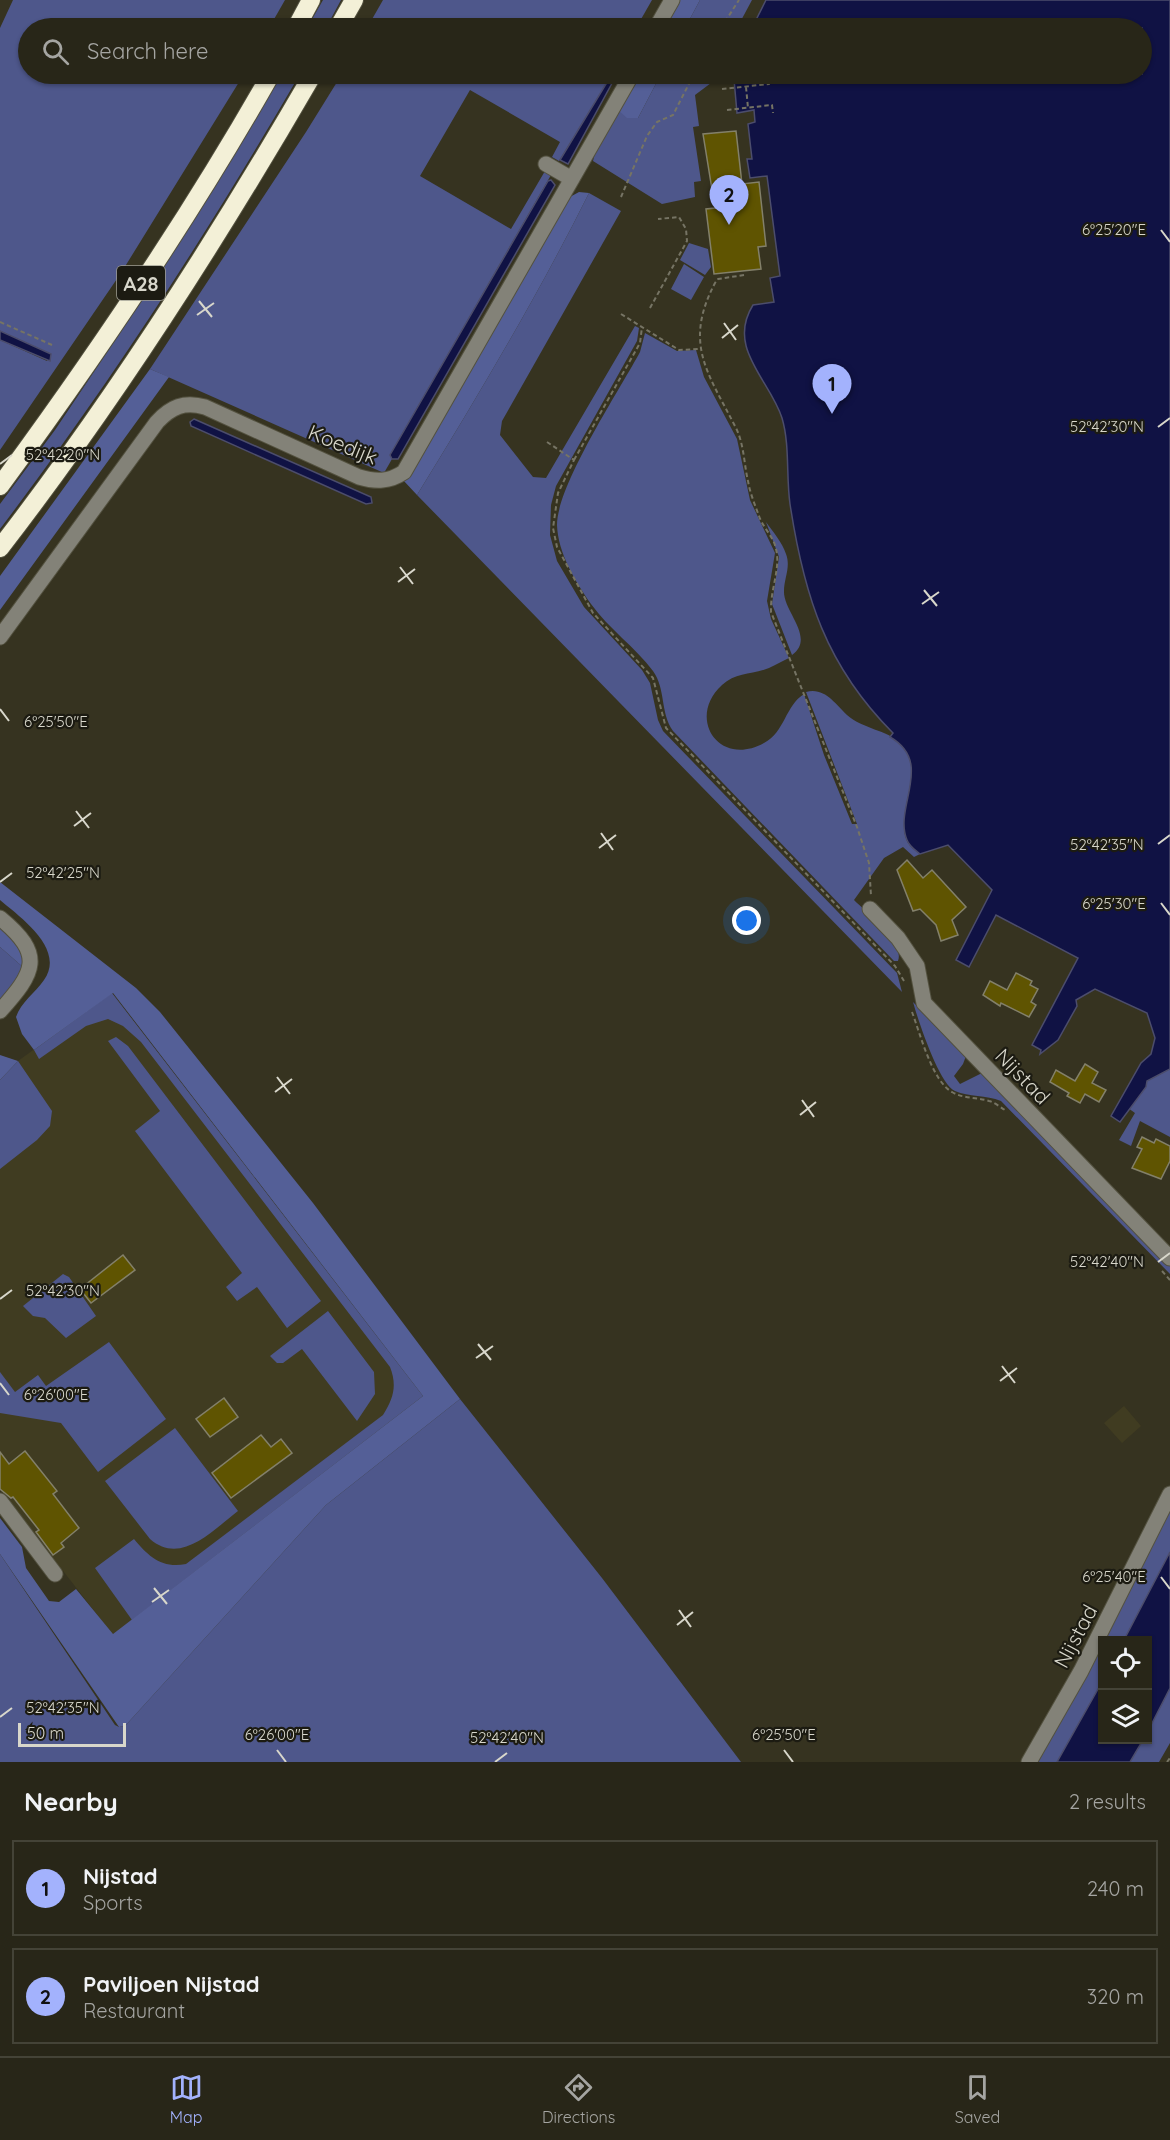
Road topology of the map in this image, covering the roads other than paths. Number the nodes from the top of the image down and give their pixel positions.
1 (311, 0) edge
2 (354, 0) edge
3 (672, 0) edge
4 (301, 18) edge
5 (344, 18) edge
6 (662, 18) edge
7 (265, 84) edge
8 (307, 84) edge
9 (626, 84) edge
10 (546, 164) dead end
11 (572, 179) junction
12 (0, 486) edge
13 (0, 548) edge
14 (0, 637) edge
15 (870, 909) road end
16 (0, 918) edge
17 (0, 1011) edge
18 (1166, 1265) edge
19 (1170, 1494) edge
20 (0, 1501) edge
21 (55, 1574) dead end
22 (1029, 1762) edge

1 - 4 highway
2 - 5 highway
3 - 6 street
7 - 12 highway, A28
8 - 13 highway, A28
9 - 11 street, Koedijk
10 - 11 street
11 - 14 street, Koedijk
15 - 18 street, Nijstad
16 - 17 street
19 - 22 street, Nijstad
20 - 21 street

